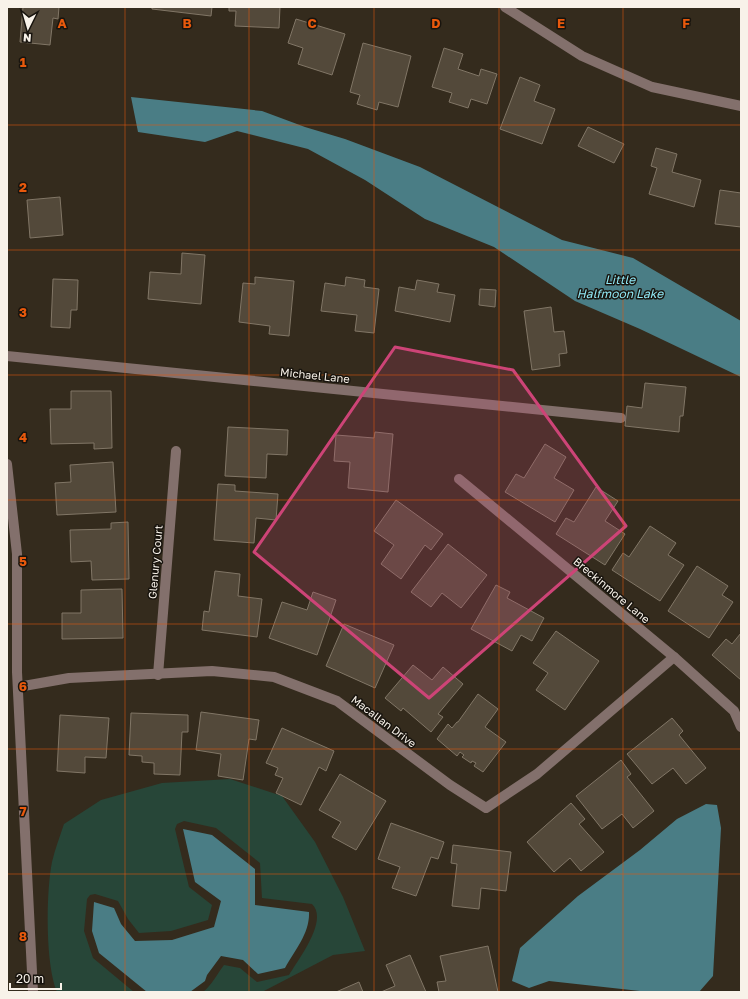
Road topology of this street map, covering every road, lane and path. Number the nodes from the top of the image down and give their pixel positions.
1 (505, 7) edge
2 (741, 106) edge
3 (7, 356) edge
4 (621, 418) dead end
5 (176, 452) dead end
6 (7, 464) edge
7 (459, 479) dead end
8 (674, 657) junction
9 (158, 675) junction
10 (18, 687) junction
11 (741, 727) edge
12 (33, 992) edge

1 - 2 street
3 - 4 street, Michael Lane
5 - 9 street, Glenury Court
6 - 10 street
7 - 8 street, Breckinmore Lane
8 - 9 street, Macallan Drive
8 - 11 street, Breckinmore Lane
9 - 10 street, Macallan Drive
10 - 12 street

